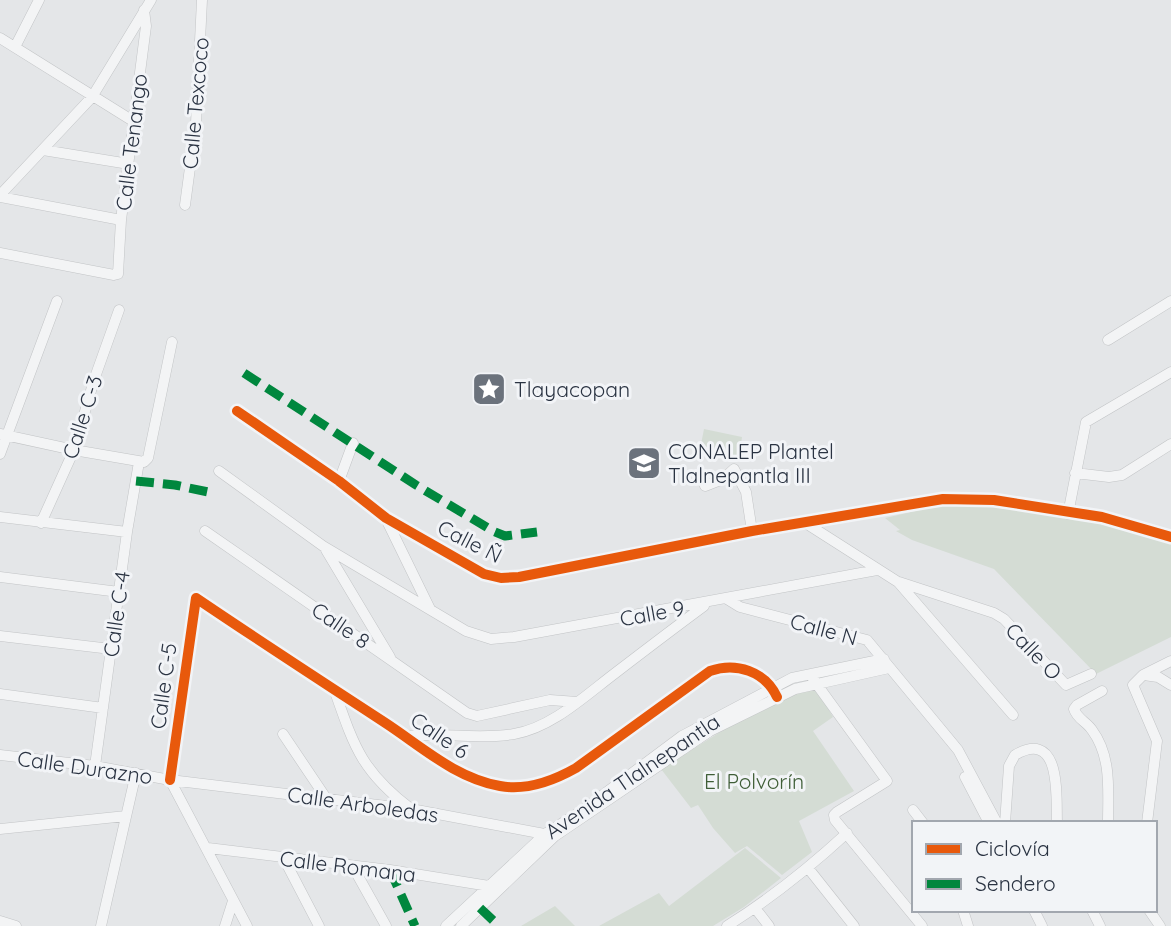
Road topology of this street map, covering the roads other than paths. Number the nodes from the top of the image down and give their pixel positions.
1 (39, 0) edge
2 (151, 0) edge
3 (202, 0) edge
4 (144, 10) junction
5 (0, 38) edge
6 (15, 47) junction
7 (92, 97) junction
8 (133, 121) junction
9 (43, 150) junction
10 (129, 164) junction
11 (0, 196) edge
12 (185, 205) dead end
13 (121, 220) junction
14 (0, 253) edge
15 (57, 301) dead end
16 (1171, 301) edge
17 (119, 310) dead end
18 (1108, 340) dead end
19 (172, 342) dead end
20 (1171, 372) edge
21 (237, 411) dead end
22 (3, 435) edge
23 (353, 443) dead end
24 (1171, 444) edge
25 (74, 450) junction
26 (0, 454) edge
27 (142, 461) junction
28 (219, 471) dead end
29 (1074, 473) junction
30 (340, 481) junction
31 (705, 486) dead end
32 (1068, 514) junction
33 (0, 517) edge
34 (386, 518) junction
35 (804, 522) junction
36 (41, 523) junction
37 (205, 531) dead end
38 (752, 531) junction
39 (127, 532) junction
40 (1171, 537) edge
41 (323, 546) junction
42 (877, 570) junction
43 (0, 578) edge
44 (898, 582) junction
45 (119, 592) junction
46 (196, 598) joint
47 (727, 599) junction
48 (707, 603) junction
49 (430, 611) junction
50 (0, 636) edge
51 (111, 649) junction
52 (392, 660) junction
53 (1171, 661) edge
54 (886, 663) junction
55 (1091, 674) dead end
56 (1143, 675) junction
57 (813, 679) junction
58 (1171, 685) edge
59 (333, 689) junction
60 (1102, 691) dead end
61 (775, 692) junction
62 (0, 694) edge
63 (577, 702) junction
64 (103, 708) junction
65 (1013, 715) dead end
66 (283, 734) dead end
67 (407, 736) junction
68 (958, 750) junction
69 (0, 755) edge
70 (95, 766) junction
71 (136, 773) junction
72 (170, 780) junction
73 (326, 798) junction
74 (411, 809) junction
75 (913, 810) dead end
76 (126, 816) junction
77 (921, 821) edge
78 (988, 821) edge
79 (996, 821) edge
80 (1005, 821) edge
81 (1057, 821) edge
82 (1108, 821) edge
83 (1147, 821) edge
84 (0, 829) edge
85 (847, 833) junction
86 (550, 835) junction
87 (208, 848) junction
88 (283, 857) junction
89 (353, 866) junction
90 (808, 868) junction
91 (489, 886) junction
92 (233, 901) junction
93 (755, 908) junction
94 (0, 921) edge
95 (16, 926) edge
96 (101, 926) edge
97 (225, 926) edge
98 (247, 926) edge
99 (319, 926) edge
100 (386, 926) edge
101 (446, 926) edge
102 (461, 926) edge
103 (727, 926) edge
104 (769, 926) edge
105 (854, 926) edge
106 (922, 926) edge

1 - 6 street
2 - 4 street
3 - 12 street, Calle Texcoco
4 - 7 street
4 - 8 street, Calle Tenango
5 - 6 street
6 - 7 street
7 - 8 street
7 - 9 street
8 - 10 street, Calle Tenango
9 - 10 street
9 - 11 street
10 - 13 street, Calle Tenango
11 - 13 street
13 - 14 street, Calle Tenango
15 - 22 street
16 - 18 street
17 - 25 street, Calle C-3
19 - 27 street, Calle C-4
20 - 29 street
21 - 30 street, Calle Ñ
22 - 25 street
22 - 26 street
23 - 30 street
24 - 29 street
25 - 27 street
25 - 36 street, Calle C-3
27 - 39 street, Calle C-4
28 - 41 street, Calle 9
29 - 32 street
30 - 34 street, Calle Ñ
31 - 38 street
32 - 35 street, Calle Ñ
32 - 40 street, Calle Ñ
33 - 36 street
34 - 38 street, Calle Ñ
34 - 49 street
35 - 38 street, Calle Ñ
35 - 42 street
36 - 39 street
37 - 52 street, Calle 8
39 - 45 street, Calle C-4
41 - 49 street, Calle 9
41 - 52 street
42 - 44 street
42 - 47 street, Calle 9
43 - 45 street
44 - 55 street, Calle O
44 - 65 street
45 - 51 street, Calle C-4
46 - 59 street, Calle 6
46 - 72 street, Calle C-5
47 - 48 street, Calle 9
47 - 54 street, Calle N
48 - 49 street, Calle 9
48 - 63 street
50 - 51 street
51 - 64 street, Calle C-4
52 - 63 street, Calle 8
53 - 56 street
54 - 57 street, Avenida Tlalnepantla
54 - 68 street, Calle N
56 - 58 street
56 - 83 street
57 - 61 street, Avenida Tlalnepantla
57 - 85 street
59 - 67 street, Calle 6
59 - 74 street
60 - 82 street
61 - 67 street, Calle 6
61 - 86 street, Avenida Tlalnepantla
62 - 64 street
63 - 67 street
64 - 70 street, Calle C-4
66 - 73 street
68 - 78 street
68 - 79 street
69 - 70 street, Calle Durazno
70 - 71 street, Calle Durazno
71 - 72 street, Calle Durazno
71 - 76 street
72 - 73 street, Calle Arboledas
72 - 87 street
73 - 74 street, Calle Arboledas
74 - 86 street, Calle Arboledas
75 - 77 street
76 - 84 street
76 - 96 street
80 - 81 street
85 - 90 street
85 - 106 street
86 - 91 street, Avenida Tlalnepantla
86 - 102 street, Avenida Tlalnepantla
87 - 88 street, Calle Romana
87 - 92 street
88 - 89 street, Calle Romana
88 - 99 street
89 - 91 street, Calle Romana
89 - 100 street
90 - 93 street
90 - 105 street
91 - 101 street, Avenida Tlalnepantla
92 - 97 street
92 - 98 street
93 - 103 street
93 - 104 street
94 - 95 street

